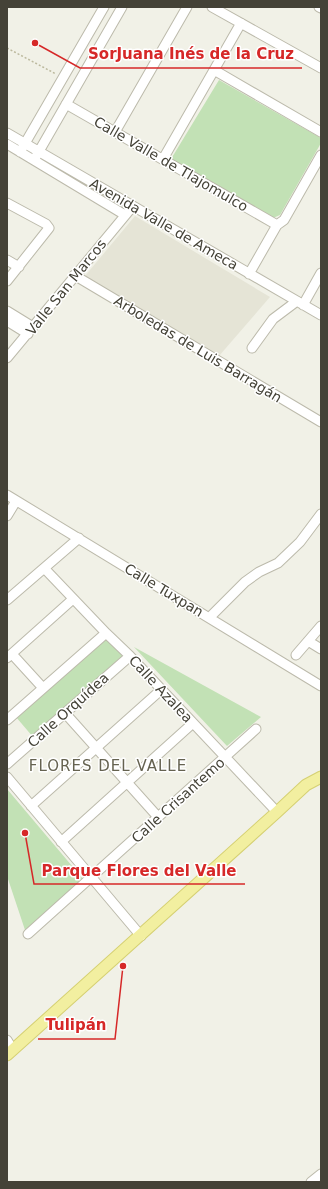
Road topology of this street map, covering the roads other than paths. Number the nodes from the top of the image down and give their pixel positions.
1 (104, 7) edge
2 (122, 7) edge
3 (187, 7) edge
4 (212, 7) edge
5 (241, 23) junction
6 (321, 68) edge
7 (214, 70) junction
8 (66, 104) junction
9 (7, 132) edge
10 (115, 132) junction
11 (321, 132) edge
12 (25, 143) junction
13 (7, 144) edge
14 (39, 151) junction
15 (20, 152) junction
16 (321, 155) edge
17 (162, 159) junction
18 (34, 160) junction
19 (7, 203) edge
20 (133, 206) junction
21 (125, 215) junction
22 (277, 225) junction
23 (7, 260) edge
24 (19, 267) junction
25 (321, 273) edge
26 (249, 274) junction
27 (75, 276) junction
28 (7, 281) edge
29 (300, 303) junction
30 (7, 310) edge
31 (321, 315) edge
32 (7, 321) edge
33 (30, 331) junction
34 (252, 348) dead end
35 (7, 358) edge
36 (321, 421) edge
37 (7, 495) edge
38 (16, 501) junction
39 (321, 514) edge
40 (7, 516) edge
41 (79, 538) junction
42 (44, 568) junction
43 (73, 599) junction
44 (7, 600) edge
45 (210, 617) junction
46 (321, 626) edge
47 (106, 633) junction
48 (308, 641) junction
49 (321, 649) edge
50 (10, 656) edge
51 (130, 656) junction
52 (296, 656) dead end
53 (321, 686) edge
54 (43, 688) junction
55 (162, 689) junction
56 (65, 713) junction
57 (7, 720) edge
58 (194, 723) junction
59 (256, 729) dead end
60 (96, 748) junction
61 (225, 757) junction
62 (7, 764) edge
63 (7, 777) edge
64 (321, 777) edge
65 (128, 782) junction
66 (31, 806) junction
67 (276, 812) junction
68 (158, 817) junction
69 (61, 842) junction
70 (91, 877) junction
71 (28, 934) dead end
72 (141, 936) junction
73 (9, 1049) edge
74 (321, 1174) edge
75 (311, 1182) edge

1 - 12 street
2 - 8 street
3 - 10 street
4 - 5 street
5 - 6 street
5 - 7 street
7 - 11 street
7 - 17 street
8 - 10 street, Calle Valle de Tlajomulco
8 - 14 street
9 - 12 street, Avenida Valle de Ameca
10 - 17 street, Calle Valle de Tlajomulco
12 - 14 street, Avenida Valle de Ameca
12 - 15 street
13 - 15 street
14 - 18 street
14 - 20 street, Avenida Valle de Ameca
15 - 18 street
16 - 22 street
17 - 22 street, Calle Valle de Tlajomulco
18 - 21 street
19 - 24 street
20 - 21 street, Valle San Marcos
20 - 26 street, Avenida Valle de Ameca
21 - 27 street, Valle San Marcos
22 - 26 street
23 - 24 street
24 - 28 street
25 - 29 street
26 - 29 street, Avenida Valle de Ameca
27 - 33 street, Valle San Marcos
27 - 36 street, Arboledas de Luis Barragán
29 - 31 street, Avenida Valle de Ameca
29 - 34 street
30 - 33 street
32 - 33 street
33 - 35 street, Valle San Marcos
37 - 38 street, Calle Tuxpan
38 - 40 street
38 - 41 street, Calle Tuxpan
39 - 45 street
41 - 42 street
41 - 45 street, Calle Tuxpan
42 - 43 street, Calle Azalea
42 - 44 street
43 - 47 street, Calle Azalea
43 - 50 street
45 - 53 street, Calle Tuxpan
46 - 48 street
47 - 51 street, Calle Azalea
47 - 54 street
48 - 49 street
48 - 52 street
50 - 54 street
51 - 55 street, Calle Azalea
51 - 56 street, Calle Orquídea
54 - 57 street
55 - 58 street, Calle Azalea
55 - 60 street
56 - 60 street
56 - 62 street, Calle Orquídea
58 - 61 street, Calle Azalea
58 - 65 street
59 - 61 street, Calle Crisantemo
60 - 65 street
60 - 66 street
61 - 67 street, Calle Azalea
61 - 68 street, Calle Crisantemo
63 - 66 street
64 - 67 main road
65 - 68 street
65 - 69 street
66 - 69 street
67 - 72 main road
68 - 70 street, Calle Crisantemo
69 - 70 street
70 - 71 street, Calle Crisantemo
70 - 72 street
72 - 73 main road
74 - 75 street

